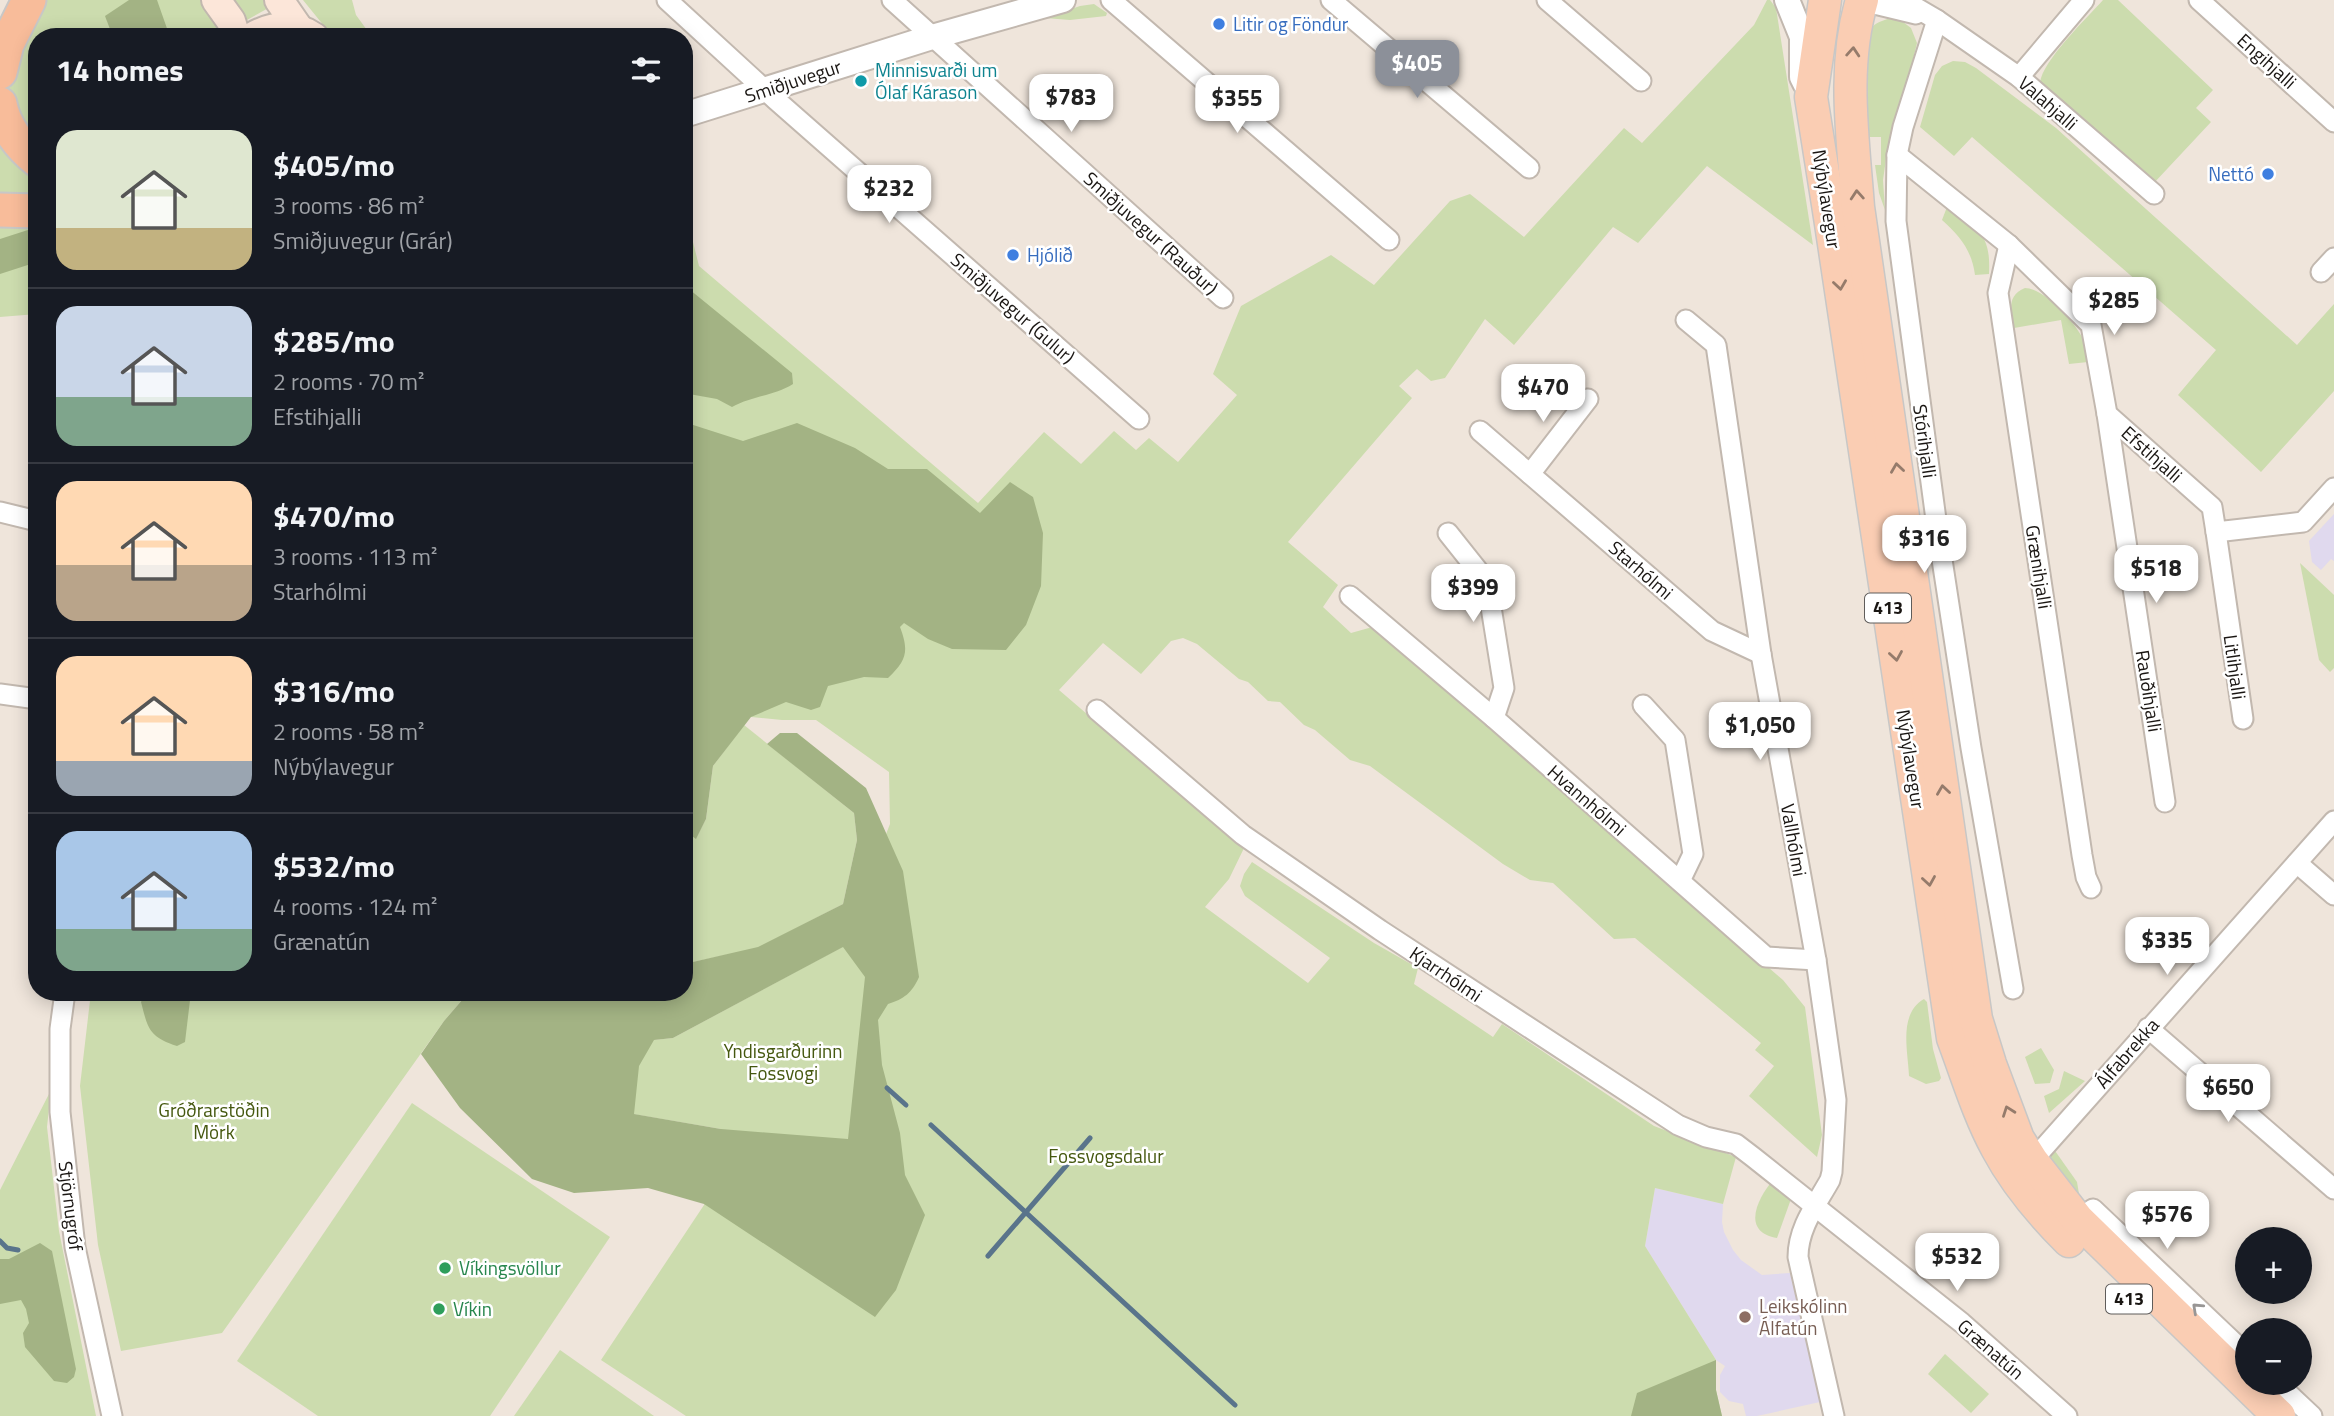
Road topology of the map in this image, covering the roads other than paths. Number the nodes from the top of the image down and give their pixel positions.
1 (29, 0) edge
2 (216, 0) edge
3 (279, 0) edge
4 (667, 0) edge
5 (892, 0) edge
6 (1063, 0) edge
7 (1111, 0) edge
8 (1331, 0) edge
9 (1547, 0) edge
10 (1787, 0) edge
11 (1825, 0) edge
12 (1862, 0) edge
13 (1903, 0) edge
14 (1914, 0) edge
15 (2084, 0) edge
16 (2199, 0) edge
17 (1937, 20) junction
18 (233, 28) edge
19 (303, 28) edge
20 (932, 37) junction
21 (0, 72) edge
22 (2019, 77) junction
23 (1641, 81) dead end
24 (766, 90) junction
25 (1811, 97) junction
26 (0, 104) edge
27 (693, 112) edge
28 (2334, 122) edge
29 (28, 152) edge
30 (1897, 155) junction
31 (1529, 168) dead end
32 (2154, 194) dead end
33 (0, 210) edge
34 (28, 211) edge
35 (1389, 240) dead end
36 (2008, 245) junction
37 (1223, 298) dead end
38 (1686, 320) dead end
39 (1588, 399) dead end
40 (2107, 414) junction
41 (1139, 419) dead end
42 (1480, 431) dead end
43 (1530, 474) junction
44 (2334, 488) edge
45 (0, 512) edge
46 (28, 519) edge
47 (2216, 532) junction
48 (1448, 533) dead end
49 (1350, 596) dead end
50 (1761, 654) junction
51 (1, 698) edge
52 (28, 699) edge
53 (1643, 705) dead end
54 (1097, 710) dead end
55 (1494, 718) junction
56 (2243, 719) dead end
57 (2165, 802) dead end
58 (2334, 821) edge
59 (2297, 863) junction
60 (1680, 881) junction
61 (2091, 888) dead end
62 (2334, 895) edge
63 (1816, 960) junction
64 (2013, 989) dead end
65 (64, 1001) edge
66 (2148, 1028) junction
67 (2032, 1161) junction
68 (2334, 1189) edge
69 (1815, 1206) junction
70 (2078, 1220) junction
71 (2235, 1344) edge
72 (2290, 1395) edge
73 (112, 1416) edge
74 (1834, 1416) edge
75 (2067, 1416) edge
76 (2247, 1416) edge
77 (2279, 1416) edge
78 (2312, 1416) edge

1 - 21 highway
2 - 18 main road
3 - 19 main road
4 - 24 street, Smiðjuvegur (Gulur)
5 - 20 street, Smiðjuvegur (Rauður)
6 - 20 street, Smiðjuvegur
7 - 35 street
8 - 31 street
9 - 23 street
10 - 25 street
11 - 25 main road, Nýbýlavegur / 413
12 - 17 street, Valahjalli
67 -> 12 main road, Nýbýlavegur / 413
13 - 17 street, Valahjalli
14 - 17 street
15 - 22 street
16 - 28 street, Engihjalli
17 - 22 street, Valahjalli
17 - 30 street, Stórihjalli
20 - 24 street, Smiðjuvegur
20 - 37 street, Smiðjuvegur (Rauður)
22 - 32 street, Valahjalli
24 - 27 street, Smiðjuvegur
24 - 41 street, Smiðjuvegur (Gulur)
25 -> 76 main road, Nýbýlavegur / 413
26 - 29 highway
30 - 36 street, Efstihjalli
30 - 64 street, Stórihjalli
33 - 34 highway
36 - 40 street, Efstihjalli
36 - 61 street, Grænihjalli
38 - 50 street, Vallhólmi
39 - 43 street
40 - 47 street, Efstihjalli
40 - 57 street, Rauðihjalli
42 - 43 street, Starhólmi
43 - 50 street, Starhólmi
44 - 47 street
45 - 46 street
47 - 56 street, Litlihjalli
48 - 55 street
49 - 55 street, Hvannhólmi
50 - 63 street, Vallhólmi
51 - 52 street
53 - 60 street
54 - 69 street, Kjarrhólmi
55 - 60 street, Hvannhólmi
58 - 59 street, Álfabrekka
59 - 62 street
59 - 66 street, Álfabrekka
60 - 63 street, Hvannhólmi
63 - 69 street, Vallhólmi
65 - 73 street, Stjörnugróf
66 - 67 street, Álfabrekka
66 - 68 street
67 - 70 main road, Nýbýlavegur / 413
69 - 74 street, Vallhólmi
69 - 75 street, Grænatún
71 -> 70 street
70 - 77 main road, Nýbýlavegur / 413
72 - 78 street

